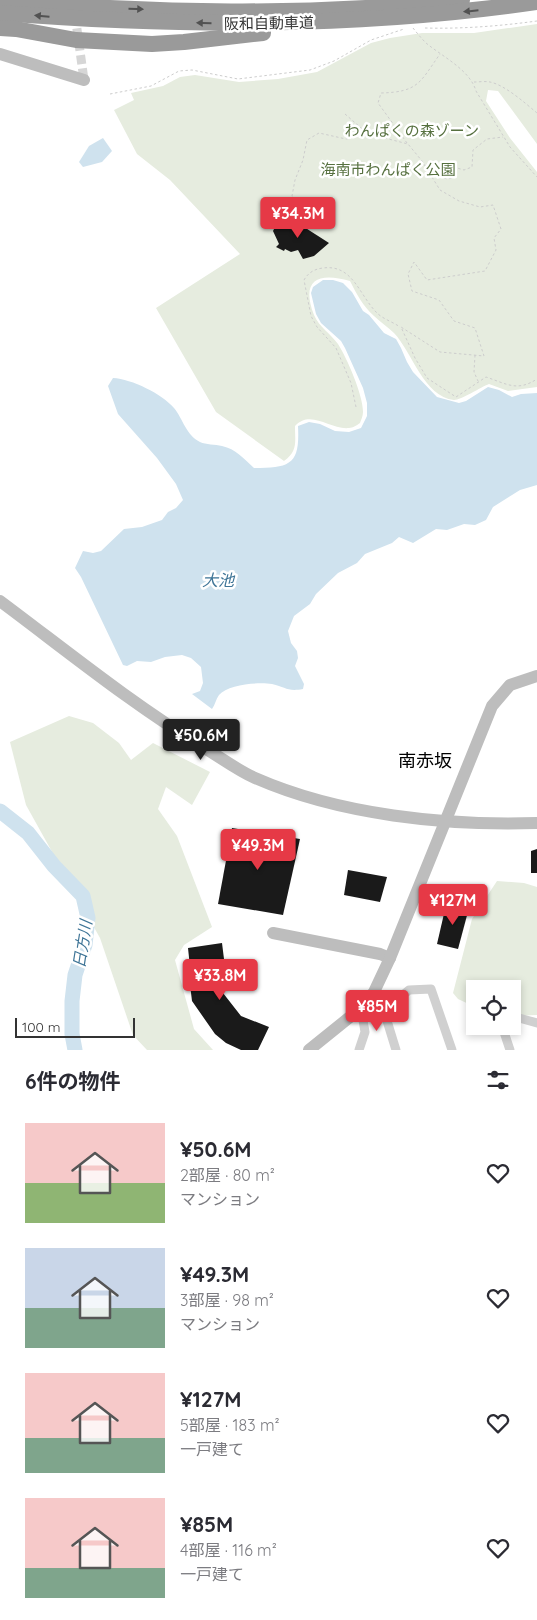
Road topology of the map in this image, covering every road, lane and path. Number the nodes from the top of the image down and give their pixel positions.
1 (0, 0) edge
2 (178, 0) edge
3 (462, 0) edge
4 (537, 2) edge
5 (0, 13) edge
6 (356, 15) junction
7 (537, 21) edge
8 (0, 28) edge
9 (404, 29) dead end
10 (0, 54) edge
11 (440, 54) junction
12 (84, 80) dead end
13 (473, 82) junction
14 (110, 94) dead end
15 (537, 113) edge
16 (345, 114) dead end
17 (369, 134) junction
18 (504, 136) junction
19 (408, 144) junction
20 (429, 172) junction
21 (537, 177) edge
22 (309, 215) dead end
23 (401, 327) junction
24 (475, 355) junction
25 (537, 379) edge
26 (478, 382) junction
27 (356, 407) dead end
28 (0, 601) edge
29 (537, 676) edge
30 (445, 822) junction
31 (537, 823) edge
32 (273, 933) dead end
33 (390, 958) junction
34 (361, 1008) junction
35 (521, 1019) edge
36 (537, 1023) edge
37 (505, 1035) edge
38 (309, 1050) edge
39 (359, 1050) edge
40 (396, 1050) edge
41 (452, 1050) edge
42 (510, 1050) edge

1 -> 6 highway, 阪和自動車道
2 - 6 highway
3 - 6 highway, 阪和自動車道
4 -> 6 highway, 阪和自動車道
6 -> 5 highway, 阪和自動車道
6 - 8 highway
7 - 11 path
9 - 14 path
10 - 12 street
11 - 13 path
11 - 19 path
13 - 15 path
13 - 18 path
16 - 17 path
17 - 19 path
17 - 22 path
18 - 20 path
18 - 21 path
19 - 20 path
20 - 24 path
23 - 24 path
23 - 26 path
23 - 27 path
24 - 26 path
25 - 26 path
28 - 30 street
29 - 30 street
30 - 31 street
30 - 33 street
32 - 33 street
33 - 34 street
34 - 38 street
34 - 39 street
35 - 36 street
37 - 42 street
40 - 41 street

